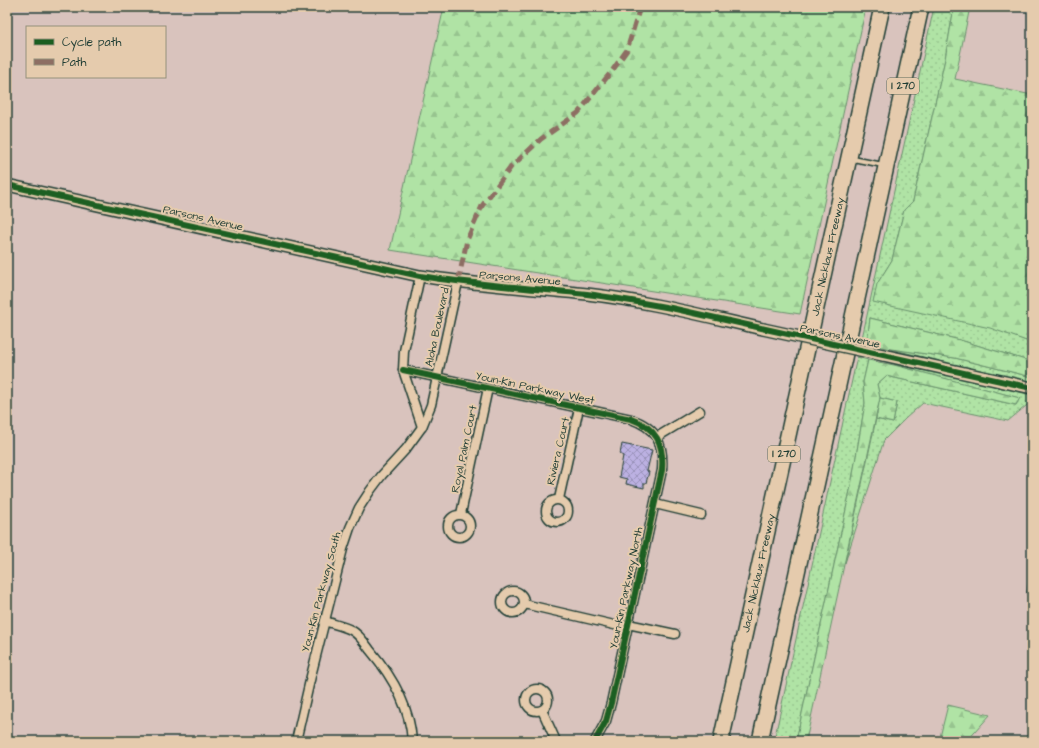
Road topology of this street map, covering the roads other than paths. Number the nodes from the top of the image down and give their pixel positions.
1 (882, 7) edge
2 (921, 7) edge
3 (848, 158) junction
4 (886, 166) junction
5 (7, 185) edge
6 (420, 276) junction
7 (458, 282) junction
8 (403, 370) junction
9 (437, 377) junction
10 (488, 388) junction
11 (1032, 388) edge
12 (579, 408) junction
13 (700, 411) dead end
14 (422, 427) junction
15 (657, 437) junction
16 (559, 500) dead end
17 (655, 504) junction
18 (461, 514) dead end
19 (701, 515) dead end
20 (1032, 580) edge
21 (1030, 592) dead end
22 (524, 604) dead end
23 (325, 621) junction
24 (628, 626) junction
25 (675, 634) dead end
26 (542, 710) dead end
27 (296, 741) edge
28 (412, 741) edge
29 (556, 741) edge
30 (595, 741) edge
31 (721, 741) edge
32 (760, 741) edge

1 - 3 highway, Jack Nicklaus Freeway / I 270
2 - 4 highway, I 270
3 - 4 lane
3 - 31 highway, Jack Nicklaus Freeway / I 270
4 - 32 highway, I 270
5 - 6 street, Parsons Avenue
6 - 7 street, Parsons Avenue
6 - 8 street
7 - 9 street, Aloha Boulevard
7 - 11 street, Parsons Avenue, bridge
8 - 9 street, Youn-Kin Parkway West
8 - 14 street
9 - 10 street, Youn-Kin Parkway West
9 - 14 street, Youn-Kin Parkway South
10 - 12 street, Youn-Kin Parkway West
10 - 18 street, Royal Palm Court
12 - 15 street, Youn-Kin Parkway West
12 - 16 street, Riviera Court
13 - 15 street
14 - 23 street, Youn-Kin Parkway South
15 - 17 street, Youn-Kin Parkway North
17 - 19 street
17 - 24 street, Youn-Kin Parkway North
20 - 21 lane
22 - 24 street
23 - 27 street, Youn-Kin Parkway South
23 - 28 street
24 - 25 street
24 - 30 street, Youn-Kin Parkway North
26 - 29 street

